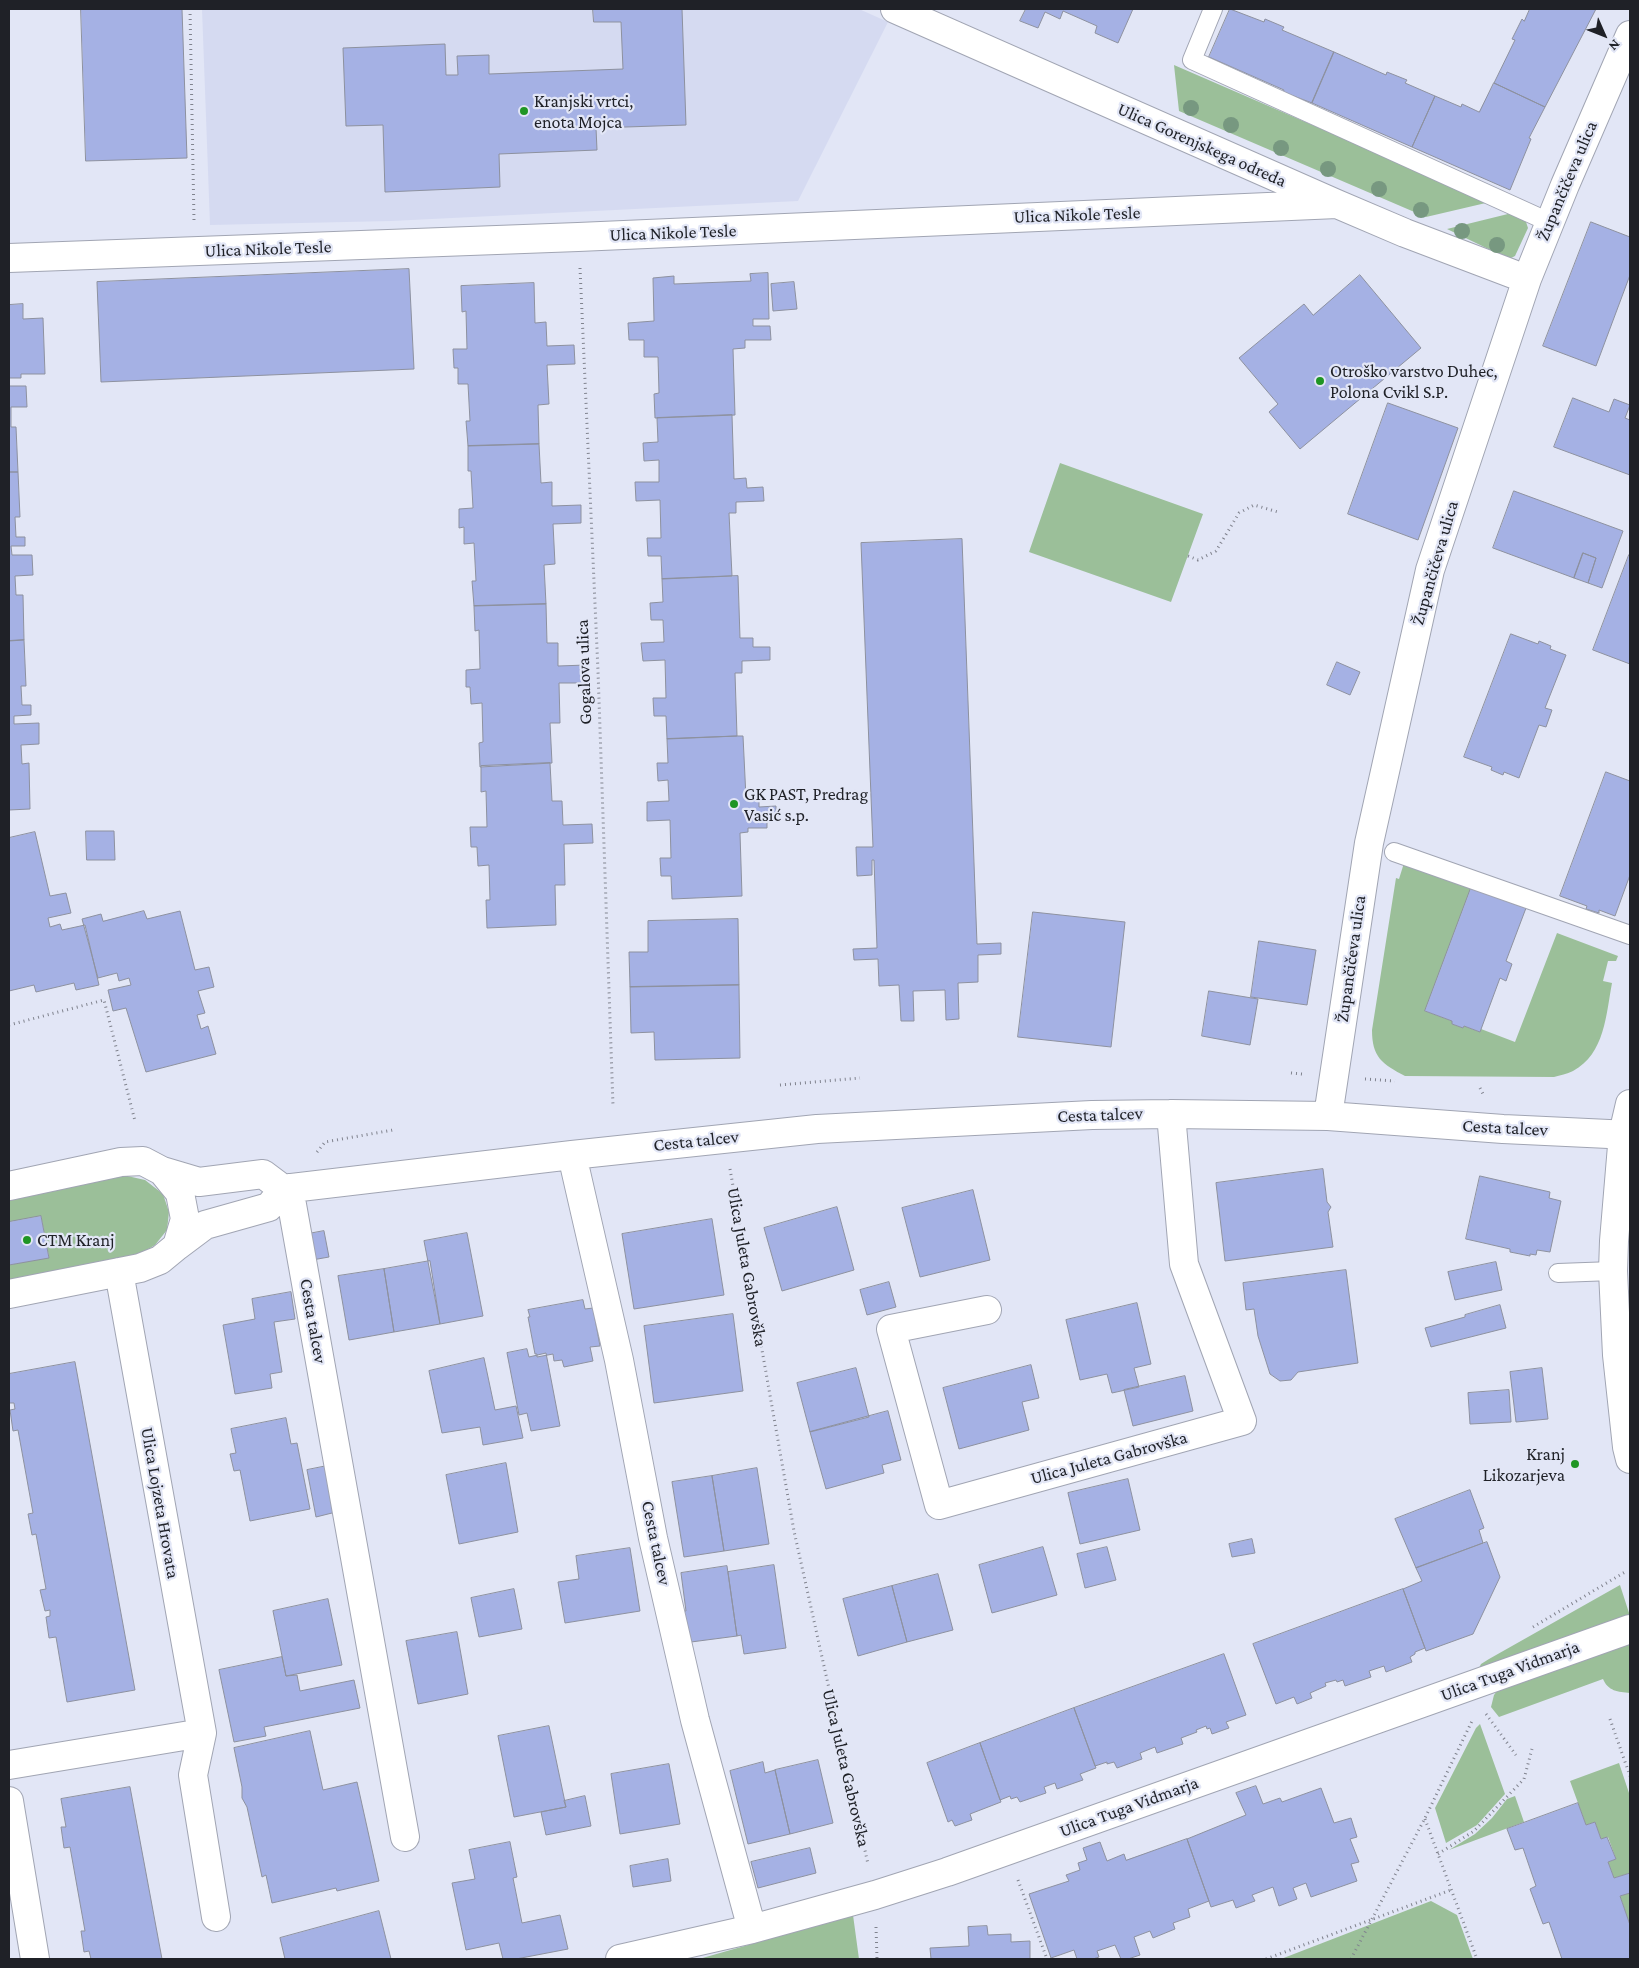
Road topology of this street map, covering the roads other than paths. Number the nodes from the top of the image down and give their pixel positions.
1 (895, 9) edge
2 (1213, 9) edge
3 (1630, 35) edge
4 (1337, 204) junction
5 (1549, 222) junction
6 (9, 258) edge
7 (1512, 274) dead end
8 (1394, 852) dead end
9 (1630, 935) edge
10 (1630, 1104) edge
11 (1171, 1114) junction
12 (1328, 1116) junction
13 (1626, 1134) edge
14 (572, 1155) junction
15 (162, 1170) junction
16 (9, 1186) edge
17 (286, 1189) junction
18 (177, 1246) junction
19 (1613, 1271) junction
20 (119, 1272) junction
21 (1558, 1273) dead end
22 (9, 1294) edge
23 (987, 1310) dead end
24 (1630, 1459) edge
25 (1630, 1629) edge
26 (202, 1734) junction
27 (9, 1765) edge
28 (9, 1801) edge
29 (405, 1837) dead end
30 (216, 1917) dead end
31 (752, 1929) junction
32 (35, 1959) edge
33 (620, 1959) edge

1 - 4 street, Ulica Gorenjskega odreda
2 - 5 lane
3 - 5 street, Župančičeva ulica
4 - 6 street, Ulica Nikole Tesle
4 - 7 street, Ulica Gorenjskega odreda
5 - 12 street, Župančičeva ulica
8 - 9 lane
10 - 13 street
11 - 12 street, Cesta talcev
11 - 14 street, Cesta talcev
11 - 23 street, Ulica Juleta Gabrovška
12 - 13 street, Cesta talcev
13 - 19 street
14 - 17 street, Cesta talcev
14 - 31 street, Cesta talcev
15 - 16 street
15 - 17 street
15 - 18 street
17 - 18 street
17 - 29 street, Cesta talcev
18 - 20 street
19 - 21 lane
19 - 24 street
20 - 22 street
20 - 26 street, Ulica Lojzeta Hrovata
25 - 31 street, Ulica Tuga Vidmarja
26 - 27 street
26 - 30 street, Ulica Lojzeta Hrovata
28 - 32 street
31 - 33 street, Ulica Tuga Vidmarja

